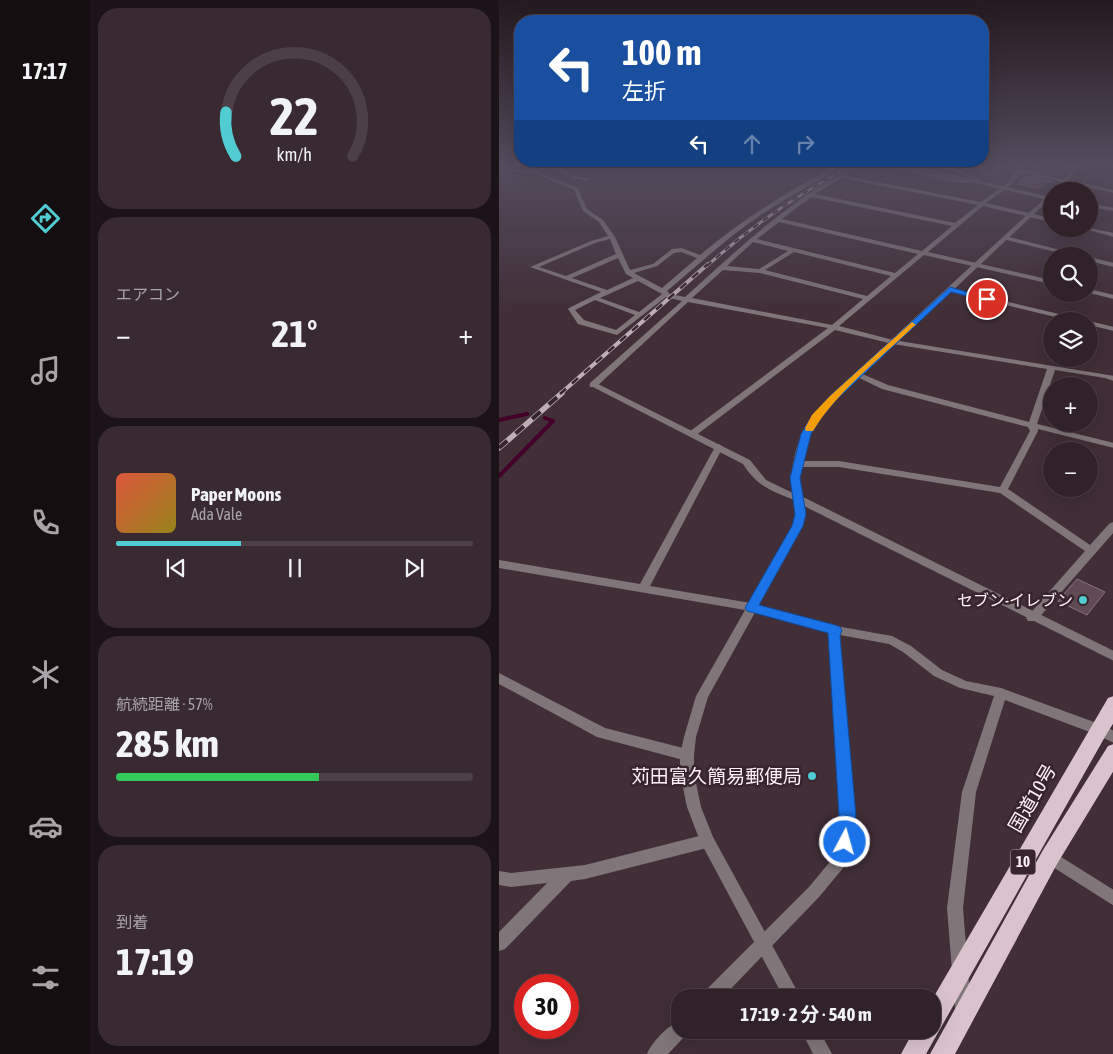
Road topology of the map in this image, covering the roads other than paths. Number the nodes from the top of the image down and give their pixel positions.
1 (591, 214) edge
2 (759, 214) edge
3 (785, 214) edge
4 (903, 214) edge
5 (969, 214) edge
6 (1026, 214) edge
7 (1030, 215) junction
8 (1043, 218) edge
9 (777, 220) junction
10 (956, 225) junction
11 (1098, 231) edge
12 (1113, 235) edge
13 (612, 236) junction
14 (1005, 238) junction
15 (751, 240) junction
16 (1043, 247) edge
17 (793, 250) junction
18 (923, 253) junction
19 (619, 255) junction
20 (701, 258) junction
21 (1098, 261) edge
22 (977, 265) junction
23 (1113, 265) edge
24 (722, 268) junction
25 (760, 271) junction
26 (628, 273) junction
27 (896, 275) junction
28 (566, 278) junction
29 (637, 279) junction
30 (1043, 280) edge
31 (950, 290) junction
32 (607, 292) junction
33 (665, 292) junction
34 (1098, 293) edge
35 (1113, 297) edge
36 (594, 298) junction
37 (868, 298) junction
38 (687, 301) junction
39 (1043, 312) edge
40 (639, 314) junction
41 (1098, 325) edge
42 (833, 327) junction
43 (1113, 329) edge
44 (893, 342) junction
45 (1043, 366) edge
46 (1052, 367) joint
47 (857, 375) junction
48 (1113, 379) edge
49 (1032, 426) junction
50 (692, 434) junction
51 (1113, 446) edge
52 (719, 447) junction
53 (797, 464) junction
54 (1003, 490) junction
55 (797, 498) junction
56 (1113, 525) edge
57 (1090, 550) junction
58 (499, 564) edge
59 (643, 588) junction
60 (751, 608) junction
61 (1032, 618) junction
62 (835, 630) junction
63 (1113, 657) edge
64 (499, 678) edge
65 (1001, 693) junction
66 (1113, 703) edge
67 (1106, 734) edge
68 (1113, 752) edge
69 (687, 755) junction
70 (707, 840) junction
71 (1050, 857) junction
72 (567, 874) junction
73 (499, 878) edge
74 (1113, 899) edge
75 (499, 943) edge
76 (763, 943) junction
77 (960, 974) junction
78 (719, 989) edge
79 (788, 989) edge
80 (941, 1006) edge
81 (964, 1017) junction
82 (671, 1038) edge
83 (815, 1039) edge
84 (922, 1039) edge
85 (656, 1054) edge
86 (823, 1054) edge
87 (913, 1054) edge
88 (942, 1054) edge

1 - 13 street
2 - 20 street
3 - 9 street
4 - 10 street
5 - 10 street
6 - 7 street
7 - 8 street
7 - 14 street
9 - 15 street
9 - 18 street
10 - 18 street
11 - 12 street
13 - 19 street
13 - 28 street
14 - 16 street
14 - 22 street
15 - 17 street
15 - 24 street
17 - 25 street
17 - 27 street
18 - 22 street
18 - 27 street
19 - 26 street
19 - 28 street
20 - 26 street
20 - 33 street
21 - 23 street
22 - 30 street
22 - 31 street
24 - 25 street
24 - 38 street
25 - 37 street
26 - 29 street
27 - 37 street
28 - 32 street
29 - 32 street
29 - 33 street
31 - 39 street
31 - 44 street
32 - 36 street
33 - 38 street
33 - 40 street
34 - 35 street
36 - 40 street
36 - 40 street
37 - 42 street
38 - 42 street
38 - 50 street
41 - 43 street
42 - 44 street
42 - 50 street
44 - 45 street
44 - 47 street
46 - 48 street
46 - 49 street
47 - 49 street
47 - 53 street
49 - 51 street
49 - 54 street
50 - 52 street
52 - 55 street
52 - 59 street
53 - 54 street
53 - 55 street
54 - 57 street
55 - 60 street
55 - 61 street
56 - 57 street
57 - 61 street
58 - 59 street
59 - 60 street
60 - 62 street
60 - 69 street
61 - 63 street
62 - 65 street
62 - 76 street
64 - 69 street
65 - 67 street
65 - 77 street
66 - 67 highway, 国道10号 / 10
67 - 77 highway, 国道10号 / 10
68 - 71 highway, 10
69 - 70 street
70 - 72 street
70 - 76 street
71 - 74 street
71 - 81 highway, 10
72 - 73 street
72 - 75 street
76 - 78 street
76 - 79 street
77 - 80 highway, 国道10号 / 10
77 - 81 street
81 - 88 highway, 10
82 - 85 street
83 - 86 street
84 - 87 highway

